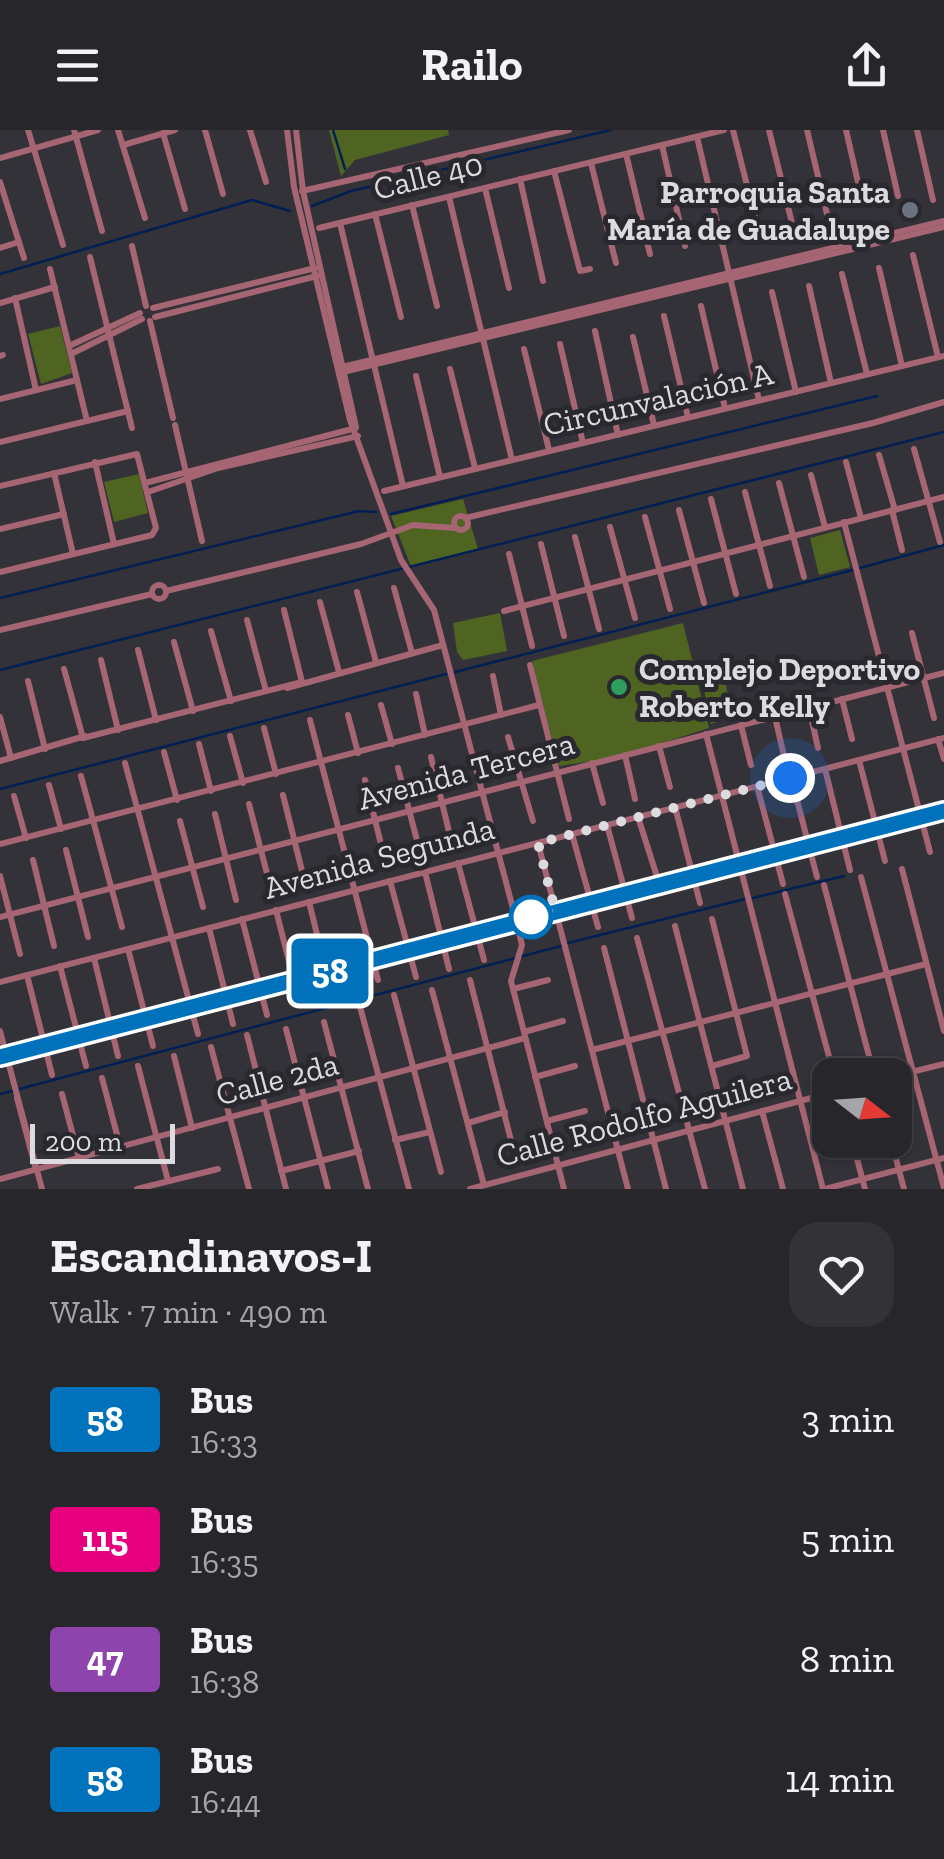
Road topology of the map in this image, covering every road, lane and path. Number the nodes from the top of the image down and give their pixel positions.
1 (28, 130) edge
2 (98, 130) edge
3 (118, 130) edge
4 (174, 130) edge
5 (205, 130) edge
6 (250, 130) edge
7 (287, 130) edge
8 (296, 130) edge
9 (569, 130) edge
10 (724, 130) edge
11 (733, 130) edge
12 (770, 130) edge
13 (808, 130) edge
14 (846, 130) edge
15 (882, 130) edge
16 (917, 130) edge
17 (75, 133) edge
18 (163, 134) junction
19 (697, 136) junction
20 (123, 145) junction
21 (662, 145) junction
22 (34, 150) junction
23 (626, 154) junction
24 (0, 158) edge
25 (591, 162) junction
26 (554, 171) junction
27 (520, 179) junction
28 (0, 182) edge
29 (266, 182) dead end
30 (485, 188) junction
31 (299, 192) junction
32 (224, 194) dead end
33 (449, 196) junction
34 (898, 196) dead end
35 (934, 200) dead end
36 (3, 203) edge
37 (864, 204) dead end
38 (412, 205) junction
39 (185, 210) dead end
40 (375, 214) junction
41 (826, 214) dead end
42 (145, 218) dead end
43 (340, 223) junction
44 (792, 223) dead end
45 (944, 224) edge
46 (319, 228) dead end
47 (758, 229) dead end
48 (102, 231) dead end
49 (19, 242) junction
50 (62, 244) dead end
51 (132, 246) dead end
52 (685, 246) dead end
53 (0, 248) edge
54 (650, 254) dead end
55 (913, 254) dead end
56 (90, 257) dead end
57 (24, 258) dead end
58 (616, 264) dead end
59 (590, 268) dead end
60 (880, 268) dead end
61 (50, 269) dead end
62 (318, 272) junction
63 (842, 274) dead end
64 (730, 276) junction
65 (543, 281) dead end
66 (809, 286) dead end
67 (54, 287) junction
68 (509, 288) dead end
69 (772, 292) dead end
70 (14, 298) junction
71 (199, 301) junction
72 (0, 303) edge
73 (437, 306) dead end
74 (702, 306) dead end
75 (149, 313) junction
76 (664, 316) dead end
77 (401, 317) dead end
78 (595, 331) dead end
79 (109, 332) junction
80 (482, 336) junction
81 (633, 337) dead end
82 (560, 344) dead end
83 (70, 350) junction
84 (524, 350) dead end
85 (941, 357) edge
86 (373, 362) junction
87 (902, 366) junction
88 (342, 369) junction
89 (450, 369) dead end
90 (868, 374) junction
91 (416, 376) dead end
92 (77, 380) junction
93 (831, 383) junction
94 (36, 390) junction
95 (796, 392) junction
96 (0, 399) edge
97 (759, 400) junction
98 (944, 402) edge
99 (725, 408) junction
100 (128, 412) junction
101 (688, 417) junction
102 (87, 421) junction
103 (654, 426) junction
104 (132, 428) dead end
105 (357, 432) junction
106 (618, 434) junction
107 (0, 442) edge
108 (582, 442) junction
109 (914, 449) dead end
110 (549, 450) junction
111 (880, 454) dead end
112 (244, 458) junction
113 (512, 460) junction
114 (95, 462) junction
115 (846, 462) dead end
116 (476, 468) junction
117 (187, 471) junction
118 (54, 473) junction
119 (811, 475) dead end
120 (440, 477) junction
121 (779, 483) dead end
122 (0, 486) edge
123 (403, 486) junction
124 (146, 488) junction
125 (384, 491) dead end
126 (745, 492) dead end
127 (944, 497) edge
128 (711, 499) dead end
129 (929, 501) junction
130 (678, 510) dead end
131 (893, 510) junction
132 (64, 514) junction
133 (645, 517) dead end
134 (861, 518) junction
135 (844, 522) junction
136 (610, 526) dead end
137 (825, 527) junction
138 (0, 529) edge
139 (390, 532) junction
140 (794, 535) junction
141 (575, 536) dead end
142 (202, 542) dead end
143 (940, 542) dead end
144 (114, 544) junction
145 (542, 544) dead end
146 (759, 544) junction
147 (902, 550) dead end
148 (726, 553) junction
149 (73, 554) junction
150 (509, 554) dead end
151 (693, 562) junction
152 (660, 570) junction
153 (0, 572) edge
154 (804, 577) dead end
155 (624, 579) junction
156 (770, 586) dead end
157 (394, 588) dead end
158 (588, 589) junction
159 (357, 592) dead end
160 (736, 594) dead end
161 (554, 598) junction
162 (320, 602) dead end
163 (704, 602) dead end
164 (522, 606) junction
165 (670, 609) dead end
166 (284, 610) dead end
167 (504, 610) dead end
168 (636, 618) dead end
169 (247, 620) dead end
170 (599, 629) dead end
171 (0, 630) edge
172 (210, 631) dead end
173 (912, 634) dead end
174 (564, 636) dead end
175 (174, 642) dead end
176 (444, 644) junction
177 (532, 646) dead end
178 (138, 650) dead end
179 (412, 653) junction
180 (101, 660) dead end
181 (376, 662) junction
182 (530, 665) dead end
183 (64, 669) dead end
184 (339, 672) junction
185 (944, 673) edge
186 (492, 676) dead end
187 (924, 678) junction
188 (28, 681) dead end
189 (302, 682) junction
190 (888, 688) junction
191 (266, 691) junction
192 (416, 694) dead end
193 (842, 699) junction
194 (231, 700) junction
195 (381, 704) dead end
196 (540, 705) junction
197 (809, 708) junction
198 (193, 711) junction
199 (501, 715) junction
200 (0, 716) edge
201 (348, 716) dead end
202 (775, 717) junction
203 (934, 718) dead end
204 (156, 720) junction
205 (310, 720) dead end
206 (464, 725) junction
207 (741, 725) junction
208 (264, 728) dead end
209 (118, 730) junction
210 (706, 734) junction
211 (425, 735) junction
212 (230, 736) dead end
213 (508, 736) dead end
214 (82, 738) junction
215 (941, 738) edge
216 (852, 739) dead end
217 (199, 744) dead end
218 (392, 744) junction
219 (659, 746) junction
220 (818, 748) dead end
221 (904, 748) junction
222 (46, 749) junction
223 (164, 752) dead end
224 (358, 753) junction
225 (625, 755) junction
226 (784, 756) dead end
227 (431, 757) dead end
228 (11, 758) junction
229 (944, 759) edge
230 (0, 760) edge
231 (858, 760) junction
232 (322, 762) junction
233 (125, 763) dead end
234 (592, 764) junction
235 (751, 765) dead end
236 (398, 768) dead end
237 (825, 768) junction
238 (556, 773) junction
239 (276, 774) junction
240 (81, 776) dead end
241 (790, 778) junction
242 (365, 780) dead end
243 (521, 782) junction
244 (243, 783) junction
245 (49, 785) dead end
246 (757, 786) junction
247 (670, 787) dead end
248 (211, 791) junction
249 (482, 792) junction
250 (282, 795) dead end
251 (14, 796) dead end
252 (720, 796) junction
253 (635, 799) dead end
254 (177, 800) junction
255 (443, 802) junction
256 (603, 803) dead end
257 (249, 804) dead end
258 (675, 807) junction
259 (141, 810) junction
260 (410, 811) junction
261 (944, 811) edge
262 (215, 814) dead end
263 (638, 817) junction
264 (922, 817) junction
265 (568, 819) dead end
266 (376, 820) junction
267 (95, 821) junction
268 (180, 821) dead end
269 (532, 821) dead end
270 (607, 825) junction
271 (62, 829) junction
272 (340, 829) junction
273 (876, 829) junction
274 (572, 834) junction
275 (26, 838) junction
276 (842, 838) junction
277 (451, 840) dead end
278 (295, 841) junction
279 (538, 843) junction
280 (0, 844) edge
281 (809, 846) junction
282 (419, 848) dead end
283 (66, 850) dead end
284 (262, 850) junction
285 (930, 852) dead end
286 (498, 853) junction
287 (776, 855) junction
288 (384, 856) dead end
289 (226, 859) junction
290 (33, 860) dead end
291 (885, 861) dead end
292 (458, 863) junction
293 (738, 865) junction
294 (192, 868) junction
295 (902, 869) dead end
296 (850, 870) dead end
297 (425, 872) junction
298 (693, 875) junction
299 (0, 876) edge
300 (156, 877) junction
301 (816, 877) dead end
302 (861, 877) dead end
303 (304, 879) dead end
304 (390, 881) junction
305 (659, 884) junction
306 (783, 884) dead end
307 (824, 885) dead end
308 (113, 888) junction
309 (271, 889) dead end
310 (354, 890) junction
311 (625, 892) junction
312 (785, 894) dead end
313 (78, 897) junction
314 (236, 900) dead end
315 (592, 901) junction
316 (309, 902) junction
317 (700, 902) dead end
318 (44, 906) junction
319 (202, 907) dead end
320 (276, 910) junction
321 (555, 910) junction
322 (10, 914) junction
323 (0, 917) edge
324 (632, 918) dead end
325 (242, 919) junction
326 (712, 919) dead end
327 (516, 920) junction
328 (675, 926) dead end
329 (122, 927) dead end
330 (208, 928) junction
331 (598, 928) dead end
332 (477, 933) junction
333 (88, 936) dead end
334 (173, 937) junction
335 (637, 938) dead end
336 (443, 942) junction
337 (54, 946) dead end
338 (604, 948) dead end
339 (128, 949) junction
340 (410, 950) junction
341 (20, 954) dead end
342 (94, 958) junction
343 (372, 960) junction
344 (484, 960) dead end
345 (926, 964) junction
346 (60, 966) junction
347 (449, 969) dead end
348 (327, 972) junction
349 (887, 974) junction
350 (27, 975) junction
351 (416, 977) dead end
352 (293, 980) junction
353 (378, 980) dead end
354 (470, 980) dead end
355 (548, 980) dead end
356 (0, 982) edge
357 (850, 983) junction
358 (513, 988) junction
359 (260, 989) junction
360 (432, 990) dead end
361 (813, 993) junction
362 (226, 995) junction
363 (332, 995) dead end
364 (394, 995) dead end
365 (359, 1003) dead end
366 (774, 1003) junction
367 (300, 1004) dead end
368 (190, 1005) junction
369 (736, 1012) junction
370 (266, 1015) dead end
371 (145, 1016) junction
372 (324, 1022) dead end
373 (564, 1022) dead end
374 (700, 1022) junction
375 (233, 1024) dead end
376 (111, 1025) junction
377 (286, 1029) dead end
378 (0, 1031) edge
379 (665, 1032) junction
380 (944, 1032) edge
381 (77, 1034) junction
382 (198, 1034) dead end
383 (248, 1035) dead end
384 (525, 1035) junction
385 (628, 1041) junction
386 (46, 1045) junction
387 (152, 1046) dead end
388 (211, 1047) dead end
389 (488, 1048) junction
390 (592, 1050) junction
391 (118, 1056) dead end
392 (174, 1056) dead end
393 (830, 1058) edge
394 (870, 1058) edge
395 (450, 1059) junction
396 (4, 1060) edge
397 (944, 1064) edge
398 (86, 1066) dead end
399 (138, 1066) dead end
400 (576, 1066) dead end
401 (712, 1066) junction
402 (414, 1069) junction
403 (913, 1072) junction
404 (52, 1075) dead end
405 (536, 1076) junction
406 (102, 1078) dead end
407 (379, 1078) junction
408 (342, 1088) junction
409 (62, 1094) dead end
410 (304, 1098) junction
411 (812, 1098) edge
412 (801, 1101) junction
413 (266, 1108) junction
414 (585, 1110) dead end
415 (762, 1111) junction
416 (504, 1112) junction
417 (231, 1117) junction
418 (547, 1121) junction
419 (726, 1121) junction
420 (468, 1123) junction
421 (192, 1128) junction
422 (690, 1131) junction
423 (430, 1132) junction
424 (156, 1136) junction
425 (396, 1140) junction
426 (654, 1140) junction
427 (120, 1146) junction
428 (618, 1150) junction
429 (359, 1151) junction
430 (514, 1152) dead end
431 (79, 1158) junction
432 (857, 1158) edge
433 (896, 1158) edge
434 (940, 1159) edge
435 (320, 1161) junction
436 (558, 1166) junction
437 (36, 1168) junction
438 (218, 1169) dead end
439 (899, 1170) junction
440 (282, 1171) junction
441 (441, 1172) dead end
442 (0, 1179) edge
443 (862, 1179) junction
444 (506, 1180) junction
445 (168, 1181) junction
446 (484, 1185) junction
447 (944, 1188) edge
448 (42, 1189) edge
449 (137, 1189) edge
450 (250, 1189) edge
451 (286, 1189) edge
452 (328, 1189) edge
453 (368, 1189) edge
454 (409, 1189) edge
455 (470, 1189) edge
456 (508, 1189) edge
457 (564, 1189) edge
458 (628, 1189) edge
459 (666, 1189) edge
460 (705, 1189) edge
461 (743, 1189) edge
462 (783, 1189) edge
463 (824, 1189) edge
464 (864, 1189) edge
465 (904, 1189) edge

1 - 22 street
2 - 17 street
3 - 20 street
4 - 18 street
5 - 32 street
6 - 29 street
7 - 31 street
8 - 31 street
9 - 31 street
10 - 19 street, Calle 40
11 - 47 street
12 - 44 street
13 - 41 street
14 - 37 street
15 - 34 street
16 - 35 street
17 - 22 street
17 - 48 street
18 - 20 street
18 - 39 street
19 - 21 street, Calle 40
19 - 64 street
20 - 42 street
21 - 23 street, Calle 40
21 - 52 street
22 - 24 street
22 - 50 street
23 - 25 street, Calle 40
23 - 54 street
25 - 26 street, Calle 40
25 - 58 street
26 - 27 street, Calle 40
26 - 59 street
27 - 30 street, Calle 40
27 - 65 street
28 - 36 street
30 - 33 street, Calle 40
30 - 68 street
31 - 62 street
33 - 38 street, Calle 40
33 - 80 street
36 - 49 street
38 - 40 street, Calle 40
38 - 73 street
40 - 43 street, Calle 40
40 - 77 street
43 - 46 street, Calle 40
43 - 86 street
45 - 64 street
49 - 53 street
49 - 57 street
51 - 75 street
55 - 85 street
56 - 79 street
60 - 87 street
61 - 67 street
62 - 71 street
62 - 88 street
63 - 90 street
64 - 80 street
64 - 97 street
66 - 93 street
67 - 70 street
67 - 83 street
69 - 95 street
70 - 72 street
70 - 94 street
71 - 75 street
71 - 75 street
74 - 99 street
75 - 79 street
75 - 117 street
76 - 101 street
78 - 106 street
79 - 83 street
79 - 100 street
80 - 86 street
80 - 113 street
81 - 103 street
82 - 108 street
83 - 92 street
84 - 110 street
85 - 87 street, Circunvalación A
86 - 88 street
86 - 123 street
87 - 90 street, Circunvalación A
88 - 105 street
89 - 116 street
90 - 93 street, Circunvalación A
91 - 120 street
92 - 94 street
92 - 102 street
93 - 95 street, Circunvalación A
94 - 96 street
95 - 97 street, Circunvalación A
97 - 99 street, Circunvalación A
98 - 139 street
99 - 101 street, Circunvalación A
100 - 102 street
100 - 104 street
101 - 103 street, Circunvalación A
102 - 107 street
103 - 106 street, Circunvalación A
105 - 112 street
105 - 139 street
106 - 108 street, Circunvalación A
108 - 110 street, Circunvalación A
109 - 129 street
110 - 113 street, Circunvalación A
111 - 131 street
112 - 117 street
112 - 117 street
113 - 116 street, Circunvalación A
114 - 118 street
114 - 124 street
114 - 144 street
115 - 134 street
116 - 120 street, Circunvalación A
117 - 124 street
117 - 142 street
118 - 122 street
118 - 132 street
119 - 137 street
120 - 123 street, Circunvalación A
121 - 140 street
123 - 125 street, Circunvalación A
124 - 144 street
126 - 146 street
127 - 129 street
128 - 148 street
129 - 131 street
129 - 143 street
130 - 151 street
131 - 134 street
131 - 147 street
132 - 138 street
132 - 149 street
133 - 152 street
134 - 135 street
135 - 137 street
135 - 190 street
136 - 155 street
137 - 140 street
139 - 171 street
139 - 176 street
140 - 146 street
140 - 154 street
141 - 158 street
144 - 149 street
145 - 161 street
146 - 148 street
146 - 156 street
148 - 151 street
148 - 160 street
149 - 153 street
150 - 164 street
151 - 152 street
151 - 163 street
152 - 155 street
152 - 165 street
155 - 158 street
155 - 168 street
157 - 179 street
158 - 161 street
158 - 170 street
159 - 181 street
161 - 164 street
161 - 174 street
162 - 184 street
164 - 167 street
164 - 177 street
166 - 189 street
169 - 191 street
172 - 194 street
173 - 187 street
175 - 198 street
176 - 179 street
176 - 206 street
178 - 204 street
179 - 181 street
180 - 209 street
181 - 184 street
182 - 196 street
183 - 214 street
184 - 189 street
185 - 187 street, Avenida Tercera
186 - 199 street
187 - 190 street, Avenida Tercera
187 - 203 street
188 - 222 street
189 - 191 street
190 - 193 street, Avenida Tercera
190 - 221 street
191 - 194 street
192 - 211 street
193 - 197 street, Avenida Tercera
193 - 216 street
194 - 198 street
195 - 218 street
196 - 199 street
196 - 238 street
197 - 202 street, Avenida Tercera
197 - 220 street
198 - 204 street
199 - 206 street
200 - 228 street
201 - 224 street
202 - 207 street, Avenida Tercera
202 - 226 street
204 - 209 street
205 - 232 street
206 - 211 street
206 - 249 street
207 - 210 street, Avenida Tercera
207 - 235 street
208 - 239 street
209 - 214 street
210 - 219 street, Avenida Tercera
210 - 252 street
211 - 218 street
212 - 244 street
213 - 243 street
214 - 222 street
215 - 221 street, Avenida Segunda
215 - 229 street
217 - 248 street
218 - 224 street
219 - 225 street, Avenida Tercera
219 - 247 street
221 - 231 street, Avenida Segunda
221 - 264 street
222 - 228 street
223 - 254 street
224 - 232 street
225 - 234 street, Avenida Tercera
225 - 253 street
227 - 255 street
228 - 230 street
231 - 237 street, Avenida Segunda
231 - 273 street
232 - 239 street
232 - 272 street
233 - 259 street
234 - 238 street, Avenida Tercera
234 - 256 street
236 - 260 street
237 - 241 street, Avenida Segunda
237 - 276 street
238 - 243 street, Avenida Tercera
238 - 265 street
239 - 244 street
240 - 267 street
241 - 246 street, Avenida Segunda
241 - 281 street
242 - 266 street
243 - 249 street, Avenida Tercera
243 - 269 street
244 - 248 street
245 - 271 street
246 - 252 street, Avenida Segunda
246 - 287 street
248 - 254 street
249 - 255 street, Avenida Tercera
249 - 286 street
250 - 278 street
251 - 275 street
252 - 258 street, Avenida Segunda
252 - 293 street
254 - 259 street
255 - 260 street, Avenida Tercera
255 - 277 street
257 - 284 street
258 - 263 street, Avenida Segunda
258 - 298 street
259 - 267 street
259 - 300 street
260 - 266 street, Avenida Tercera
260 - 282 street
261 - 264 street
262 - 289 street
263 - 270 street, Avenida Segunda
263 - 305 street
264 - 273 street
264 - 285 street
266 - 272 street, Avenida Tercera
266 - 288 street
267 - 271 street
267 - 308 street
268 - 294 street
270 - 274 street, Avenida Segunda
270 - 311 street
271 - 275 street
272 - 278 street, Avenida Tercera
272 - 310 street
273 - 276 street
273 - 291 street
274 - 279 street, Avenida Segunda
274 - 315 street
275 - 280 street
276 - 281 street
276 - 296 street
278 - 284 street, Avenida Tercera
278 - 303 street
279 - 286 street, Avenida Segunda
279 - 321 street
281 - 287 street
281 - 301 street
283 - 313 street
284 - 289 street, Avenida Tercera
284 - 309 street
286 - 292 street, Avenida Segunda
286 - 327 street
287 - 293 street
287 - 306 street
289 - 294 street, Avenida Tercera
289 - 314 street
290 - 318 street
292 - 297 street, Avenida Segunda
292 - 332 street
293 - 298 street
293 - 366 street
294 - 300 street, Avenida Tercera
294 - 319 street
295 - 345 street
297 - 304 street, Avenida Segunda
297 - 336 street
298 - 305 street
298 - 317 street
299 - 322 street
300 - 308 street, Avenida Tercera
300 - 334 street
302 - 349 street
304 - 310 street, Avenida Segunda
304 - 340 street
305 - 311 street
307 - 357 street
308 - 313 street, Avenida Tercera
308 - 329 street
310 - 316 street, Avenida Segunda
310 - 343 street
311 - 315 street
311 - 324 street
312 - 361 street
313 - 318 street, Avenida Tercera
313 - 333 street
315 - 321 street
315 - 331 street
316 - 320 street, Avenida Segunda
316 - 348 street
318 - 322 street, Avenida Tercera
318 - 337 street
320 - 325 street, Avenida Segunda
320 - 352 street
321 - 327 street
321 - 390 street
322 - 323 street, Avenida Tercera
322 - 341 street
325 - 330 street, Avenida Segunda
325 - 359 street
326 - 369 street
327 - 332 street
327 - 358 street
328 - 374 street
330 - 334 street, Avenida Segunda
330 - 362 street
332 - 336 street
332 - 344 street
334 - 339 street, Avenida Segunda
334 - 368 street
335 - 379 street
336 - 340 street
336 - 347 street
338 - 385 street
339 - 342 street, Avenida Segunda
339 - 371 street
340 - 343 street
340 - 351 street
342 - 346 street, Avenida Segunda
342 - 376 street
343 - 348 street
343 - 353 street
345 - 349 street
345 - 380 street
346 - 350 street, Avenida Segunda
346 - 381 street
348 - 352 street
348 - 363 street
349 - 357 street
349 - 403 street
350 - 356 street, Avenida Segunda
350 - 386 street
352 - 359 street
352 - 367 street
354 - 389 street
355 - 358 street
357 - 361 street
357 - 394 street
358 - 384 street
359 - 362 street
359 - 370 street
360 - 395 street
361 - 366 street
361 - 393 street
362 - 368 street
362 - 375 street
364 - 402 street
365 - 407 street
366 - 369 street
366 - 412 street
368 - 371 street
368 - 382 street
369 - 374 street
369 - 401 street
371 - 376 street
371 - 387 street
372 - 408 street
373 - 384 street, Calle 2da
374 - 379 street
374 - 401 street
376 - 381 street
376 - 391 street
377 - 410 street
378 - 396 street
379 - 385 street
379 - 422 street
381 - 386 street
381 - 398 street
383 - 413 street
384 - 389 street, Calle 2da
384 - 405 street
385 - 390 street
385 - 426 street
386 - 396 street
386 - 404 street
388 - 417 street
389 - 395 street, Calle 2da
389 - 416 street
390 - 428 street
392 - 421 street
395 - 402 street, Calle 2da
395 - 420 street
396 - 437 street
397 - 403 street
399 - 424 street
400 - 405 street
401 - 419 street
402 - 407 street, Calle 2da
402 - 423 street
403 - 434 street
405 - 418 street
406 - 427 street
407 - 408 street, Calle 2da
407 - 425 street
408 - 410 street, Calle 2da
408 - 429 street
409 - 431 street
410 - 413 street, Calle 2da
410 - 435 street
411 - 412 street, Calle Rodolfo Aguilera
412 - 415 street, Calle Rodolfo Aguilera
412 - 463 street
413 - 417 street, Calle 2da
413 - 440 street
414 - 418 street
415 - 419 street, Calle Rodolfo Aguilera
415 - 462 street
416 - 420 street
416 - 430 street
417 - 421 street, Calle 2da
417 - 450 street
418 - 436 street
419 - 422 street, Calle Rodolfo Aguilera
419 - 461 street
420 - 446 street
421 - 424 street, Calle 2da
422 - 426 street, Calle Rodolfo Aguilera
422 - 460 street
423 - 425 street
423 - 441 street
424 - 427 street, Calle 2da
424 - 445 street
425 - 454 street
426 - 428 street, Calle Rodolfo Aguilera
426 - 459 street
427 - 431 street, Calle 2da
428 - 436 street, Calle Rodolfo Aguilera
428 - 458 street
429 - 435 street
429 - 453 street
431 - 437 street, Calle 2da
432 - 443 street
433 - 439 street
434 - 439 street
434 - 447 street
435 - 440 street
435 - 452 street
436 - 444 street, Calle Rodolfo Aguilera
436 - 457 street
437 - 442 street, Calle 2da
437 - 448 street
438 - 445 street
439 - 443 street
439 - 465 street
440 - 451 street
443 - 463 street
443 - 464 street
444 - 446 street, Calle Rodolfo Aguilera
444 - 456 street
445 - 449 street
446 - 455 street, Calle Rodolfo Aguilera

